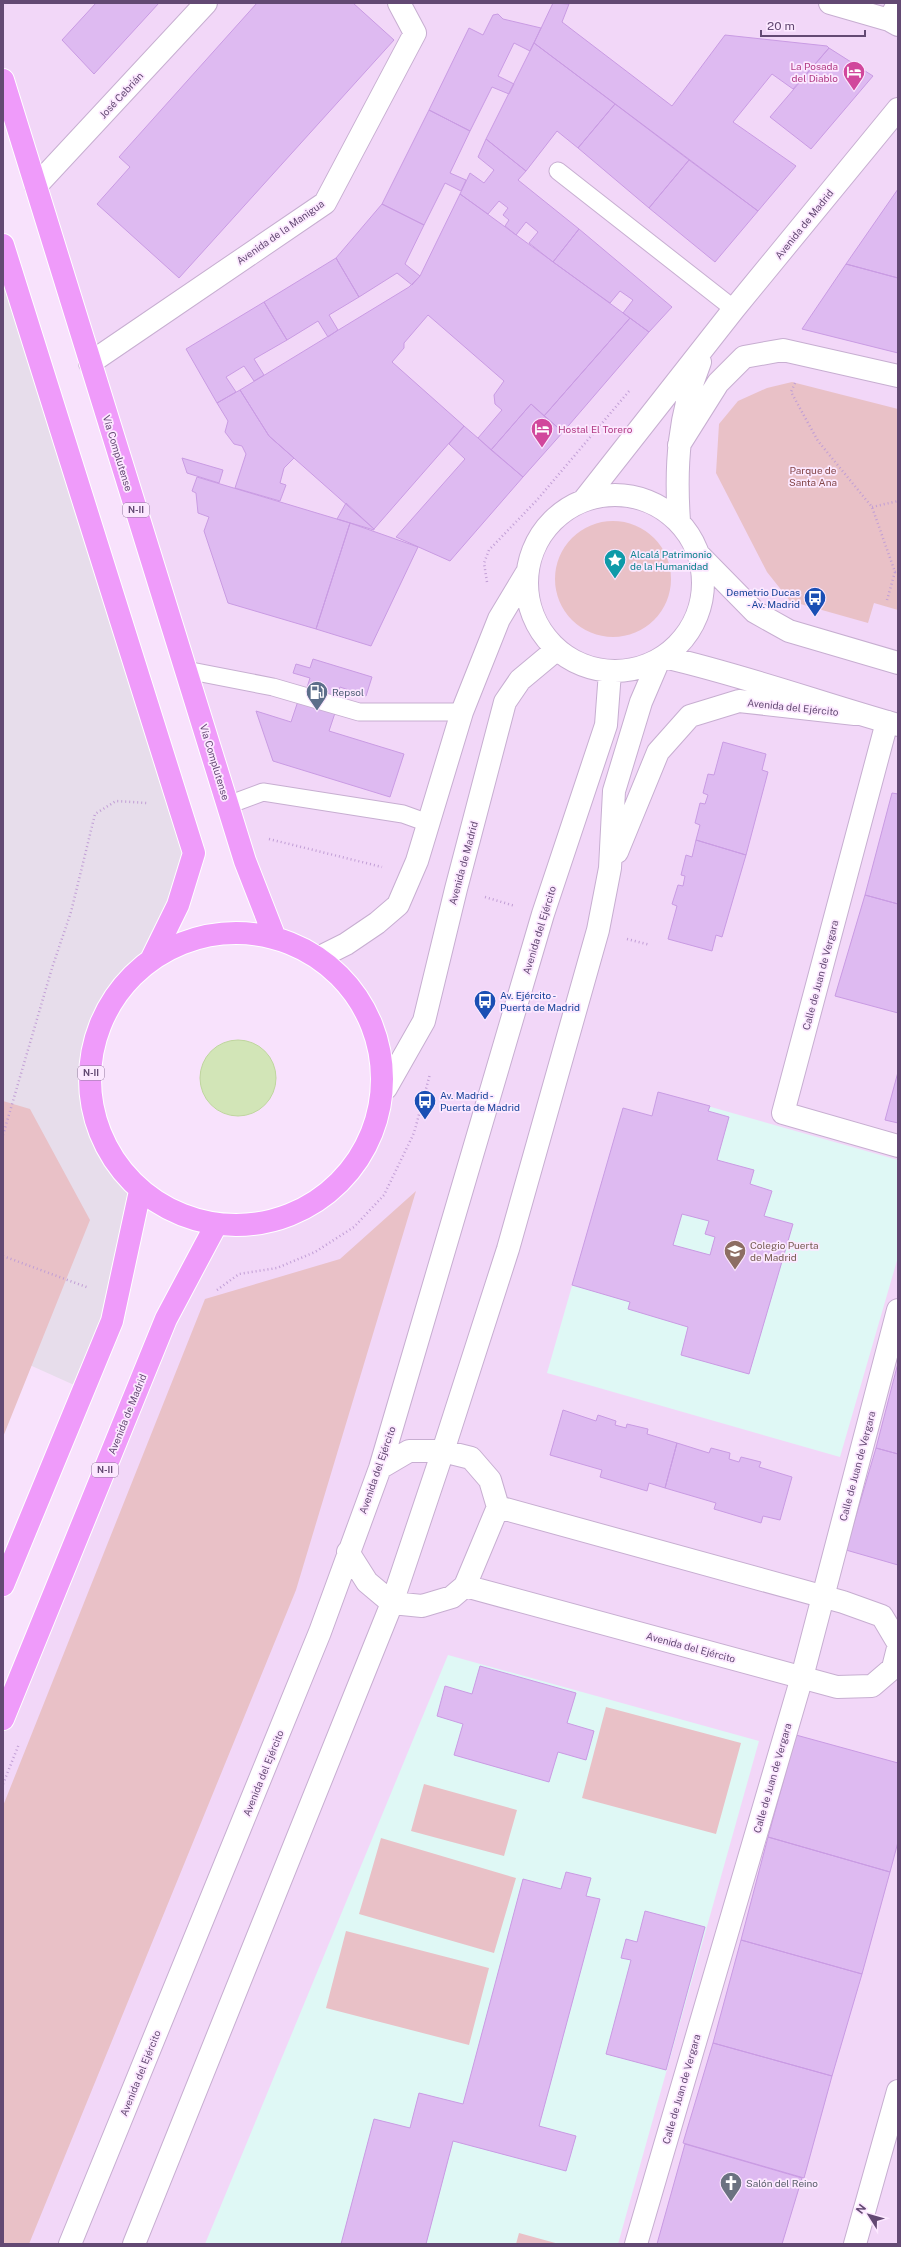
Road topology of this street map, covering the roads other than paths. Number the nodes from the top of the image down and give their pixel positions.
1 (206, 3) edge
2 (399, 3) edge
3 (830, 3) edge
4 (895, 16) edge
5 (3, 80) edge
6 (898, 110) edge
7 (558, 171) dead end
8 (36, 186) junction
9 (3, 245) edge
10 (734, 309) junction
11 (710, 339) junction
12 (90, 363) junction
13 (898, 376) edge
14 (678, 445) junction
15 (584, 500) junction
16 (679, 521) junction
17 (699, 555) junction
18 (526, 574) junction
19 (556, 650) junction
20 (661, 658) junction
21 (898, 663) edge
22 (186, 670) junction
23 (610, 672) junction
24 (462, 712) junction
25 (855, 714) junction
26 (893, 724) edge
27 (228, 805) junction
28 (428, 823) junction
29 (610, 868) junction
30 (276, 938) junction
31 (318, 958) junction
32 (151, 960) junction
33 (386, 1088) junction
34 (898, 1146) edge
35 (140, 1191) junction
36 (216, 1225) junction
37 (898, 1310) edge
38 (443, 1451) junction
39 (380, 1468) junction
40 (498, 1507) junction
41 (348, 1552) junction
42 (3, 1585) edge
43 (465, 1586) junction
44 (824, 1597) junction
45 (392, 1603) junction
46 (898, 1643) edge
47 (898, 1648) edge
48 (802, 1677) junction
49 (3, 1719) edge
50 (898, 2091) edge
51 (70, 2244) edge
52 (134, 2244) edge
53 (636, 2244) edge
54 (855, 2244) edge

1 - 8 street, José Cebrián
2 - 12 street, Avenida de la Manigua
3 - 4 street
5 - 8 main road, Vía Complutense / N-II
6 - 10 street, Avenida de Madrid
7 - 10 lane
8 - 12 main road, Vía Complutense / N-II
9 - 32 main road, N-II
10 - 11 street, Avenida de Madrid
11 - 14 street, Avenida de Madrid
11 - 15 street, Avenida de Madrid
12 - 22 main road, Vía Complutense / N-II
13 - 14 street
14 - 16 street, Avenida de Madrid
15 - 16 street
15 - 18 street
16 - 17 street
17 - 20 street
17 - 21 street
18 - 19 street
18 - 24 street
19 - 23 street
19 - 33 street, Avenida de Madrid
20 - 23 street
20 - 25 street
20 - 29 street, Avenida del Ejército
22 - 24 lane
22 - 27 main road, Vía Complutense / N-II
23 - 39 street, Avenida del Ejército
24 - 28 street
25 - 26 street
25 - 29 street, Avenida del Ejército
26 - 34 street, Calle de Juan de Vergara
27 - 28 lane
27 - 30 main road, Vía Complutense / N-II
28 - 31 street
29 - 38 street, Avenida del Ejército
30 - 31 main road, N-II
30 - 32 main road, N-II
31 - 33 main road, N-II
32 - 35 main road, N-II
33 - 36 main road, N-II
35 - 36 main road, N-II
35 - 42 main road
36 - 49 main road, Avenida de Madrid / N-II
37 - 44 street, Calle de Juan de Vergara
38 - 39 street
38 - 40 street
38 - 45 street, Avenida del Ejército
39 - 41 street, Avenida del Ejército
40 - 43 street
40 - 44 street
41 - 45 street
41 - 51 street, Avenida del Ejército
43 - 45 street
43 - 48 street, Avenida del Ejército
44 - 46 street
44 - 48 street, Calle de Juan de Vergara
45 - 52 street, Avenida del Ejército
47 - 48 street, Avenida del Ejército
48 - 53 street, Calle de Juan de Vergara
50 - 54 street

